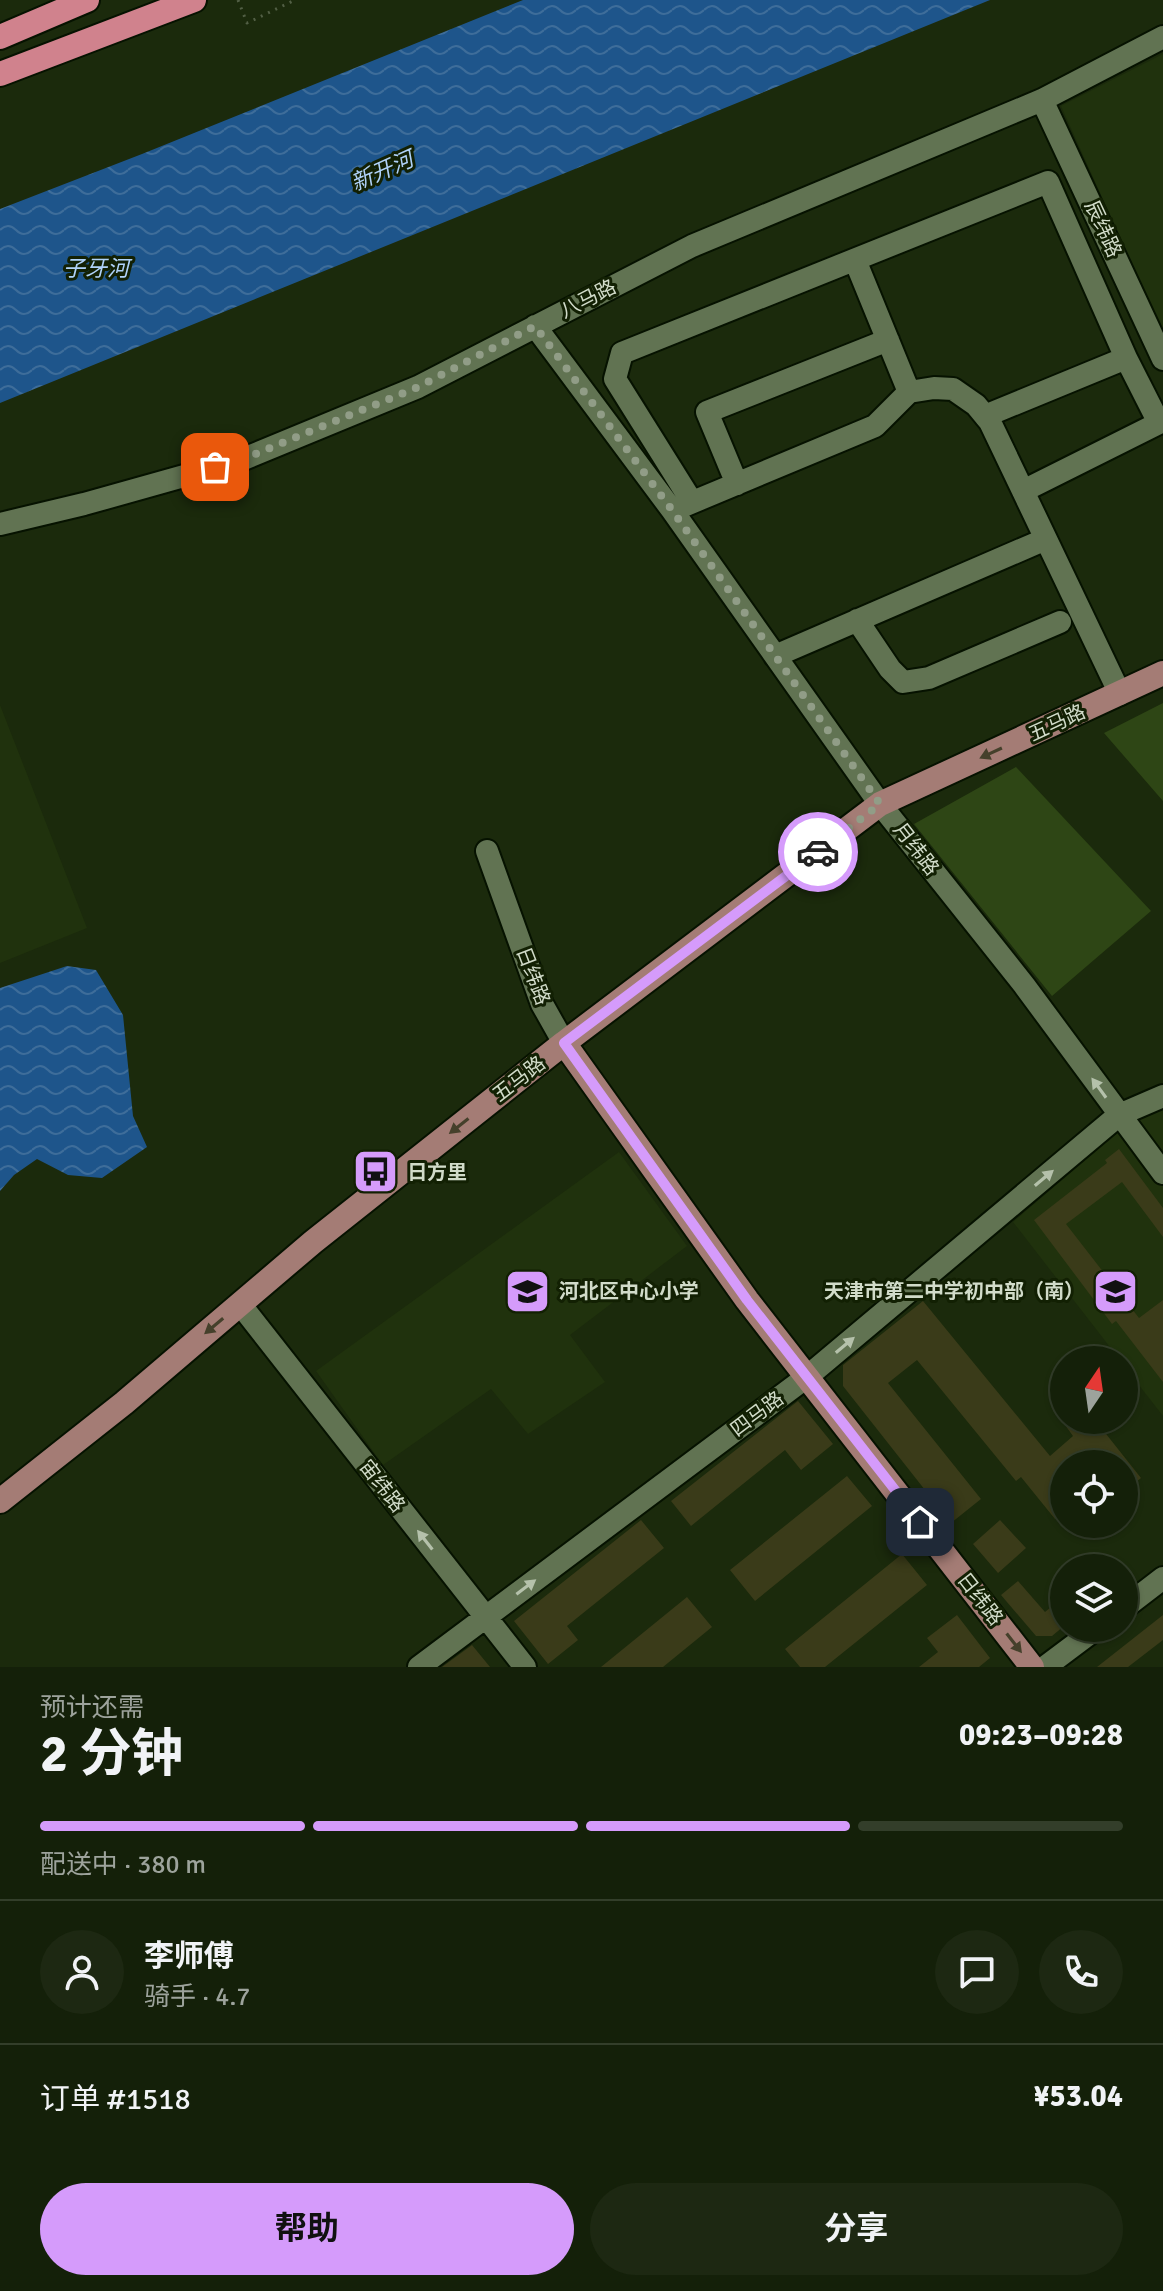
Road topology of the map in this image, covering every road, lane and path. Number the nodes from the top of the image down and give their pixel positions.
1 (71, 0) edge
2 (87, 0) edge
3 (194, 0) edge
4 (238, 0) edge
5 (295, 0) edge
6 (0, 22) edge
7 (0, 37) edge
8 (101, 37) junction
9 (1163, 37) edge
10 (0, 74) edge
11 (0, 90) edge
12 (1042, 100) junction
13 (855, 260) junction
14 (535, 326) junction
15 (888, 340) junction
16 (1126, 358) junction
17 (1163, 359) edge
18 (909, 392) junction
19 (985, 416) junction
20 (737, 484) junction
21 (1023, 491) junction
22 (682, 506) junction
23 (0, 524) edge
24 (1046, 539) junction
25 (857, 620) junction
26 (1060, 622) dead end
27 (775, 656) junction
28 (1163, 673) edge
29 (1120, 694) junction
30 (880, 804) junction
31 (487, 851) dead end
32 (564, 1043) junction
33 (1163, 1096) edge
34 (1119, 1115) junction
35 (1163, 1173) edge
36 (240, 1304) junction
37 (808, 1376) junction
38 (0, 1501) edge
39 (1163, 1578) edge
40 (1138, 1597) edge
41 (485, 1617) junction
42 (1078, 1642) edge
43 (419, 1667) edge
44 (525, 1667) edge
45 (1032, 1667) edge
46 (1045, 1667) edge

1 - 6 highway
2 - 7 highway
3 - 8 highway
4 - 5 path
8 - 10 highway
8 - 11 highway
9 - 12 street, 八马路
12 - 14 street, 八马路
12 - 17 street, 辰纬路
13 - 15 street
13 - 16 street
13 - 22 street
14 - 22 street, 月纬路
14 - 23 street, 八马路
15 - 18 street
15 - 20 street
16 - 19 street
16 - 21 street
18 - 19 street
18 - 20 street
19 - 21 street
20 - 22 street
21 - 24 street
22 - 27 street, 月纬路
24 - 25 street
24 - 29 street
25 - 26 street
25 - 27 street
27 - 30 street, 月纬路
28 - 29 main road, 五马路
29 -> 30 main road, 五马路
30 - 32 main road, 五马路
34 -> 30 street, 月纬路
31 - 32 street, 日纬路
32 -> 36 main road, 五马路
32 - 37 main road, 日纬路
33 - 34 street, 四马路
34 - 35 street, 月纬路
37 -> 34 street, 四马路
36 -> 38 main road, 五马路
41 -> 36 street, 宙纬路
41 -> 37 street, 四马路
37 -> 45 main road, 日纬路
39 - 40 street
41 - 43 street, 四马路
41 - 44 street, 宙纬路
42 - 46 street

